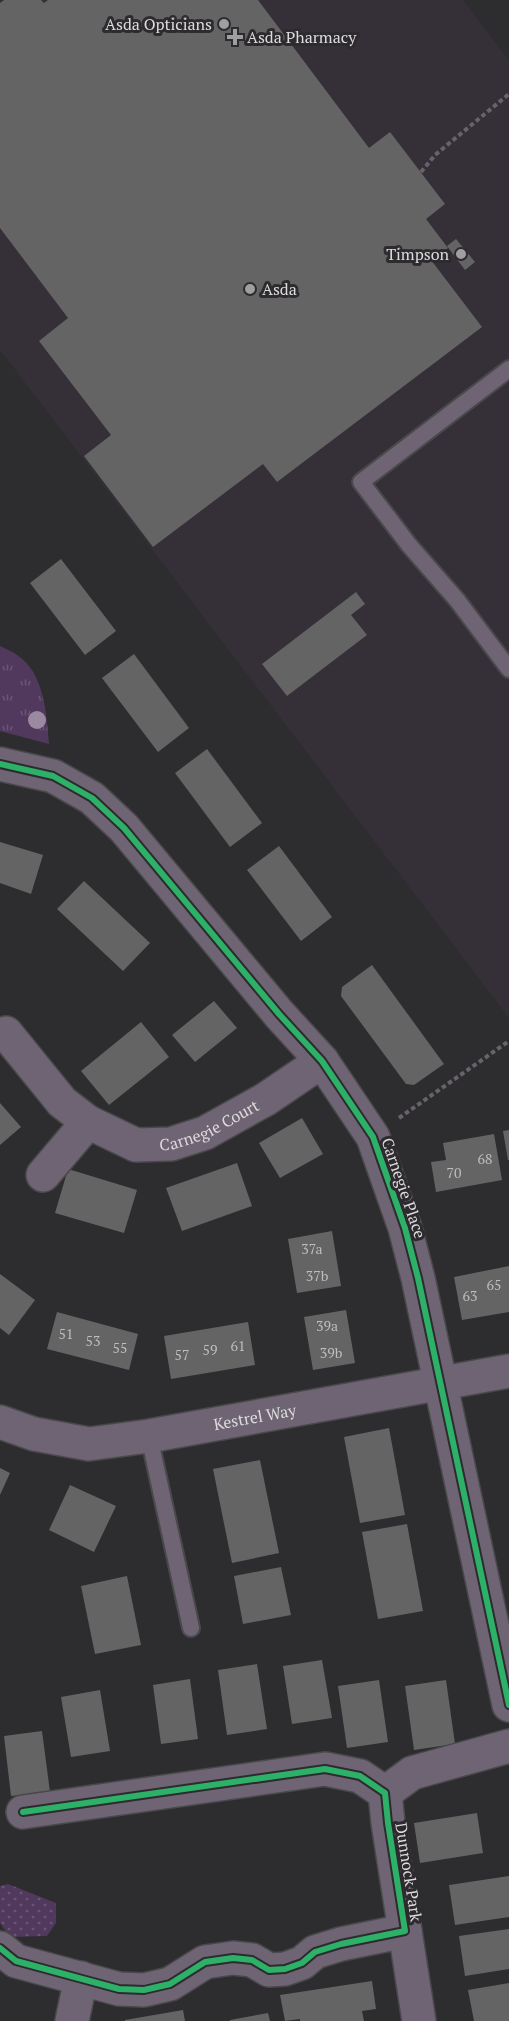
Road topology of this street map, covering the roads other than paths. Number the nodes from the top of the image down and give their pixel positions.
1 (509, 369) edge
2 (509, 669) edge
3 (0, 764) edge
4 (6, 1033) dead end
5 (322, 1060) junction
6 (88, 1122) junction
7 (43, 1175) dead end
8 (509, 1371) edge
9 (441, 1382) junction
10 (0, 1422) edge
11 (149, 1436) junction
12 (190, 1628) dead end
13 (509, 1705) edge
14 (509, 1746) edge
15 (385, 1793) junction
16 (23, 1812) dead end
17 (405, 1931) junction
18 (0, 1948) edge
19 (81, 1978) junction
20 (72, 2021) edge
21 (419, 2021) edge

1 - 2 lane
3 - 5 street, Carnegie Place
4 - 6 street, Carnegie Court
5 - 6 street, Carnegie Court
5 - 9 street, Carnegie Place
6 - 7 street
8 - 9 street, Kestrel Way
9 - 11 street, Kestrel Way
9 - 13 street, Carnegie Place
10 - 11 street, Kestrel Way
11 - 12 lane
14 - 15 street
15 - 16 street
15 - 17 street, Dunnock Park
17 - 19 street, Dunnock Park
17 - 21 street
18 - 19 street, Dunnock Park
19 - 20 street

